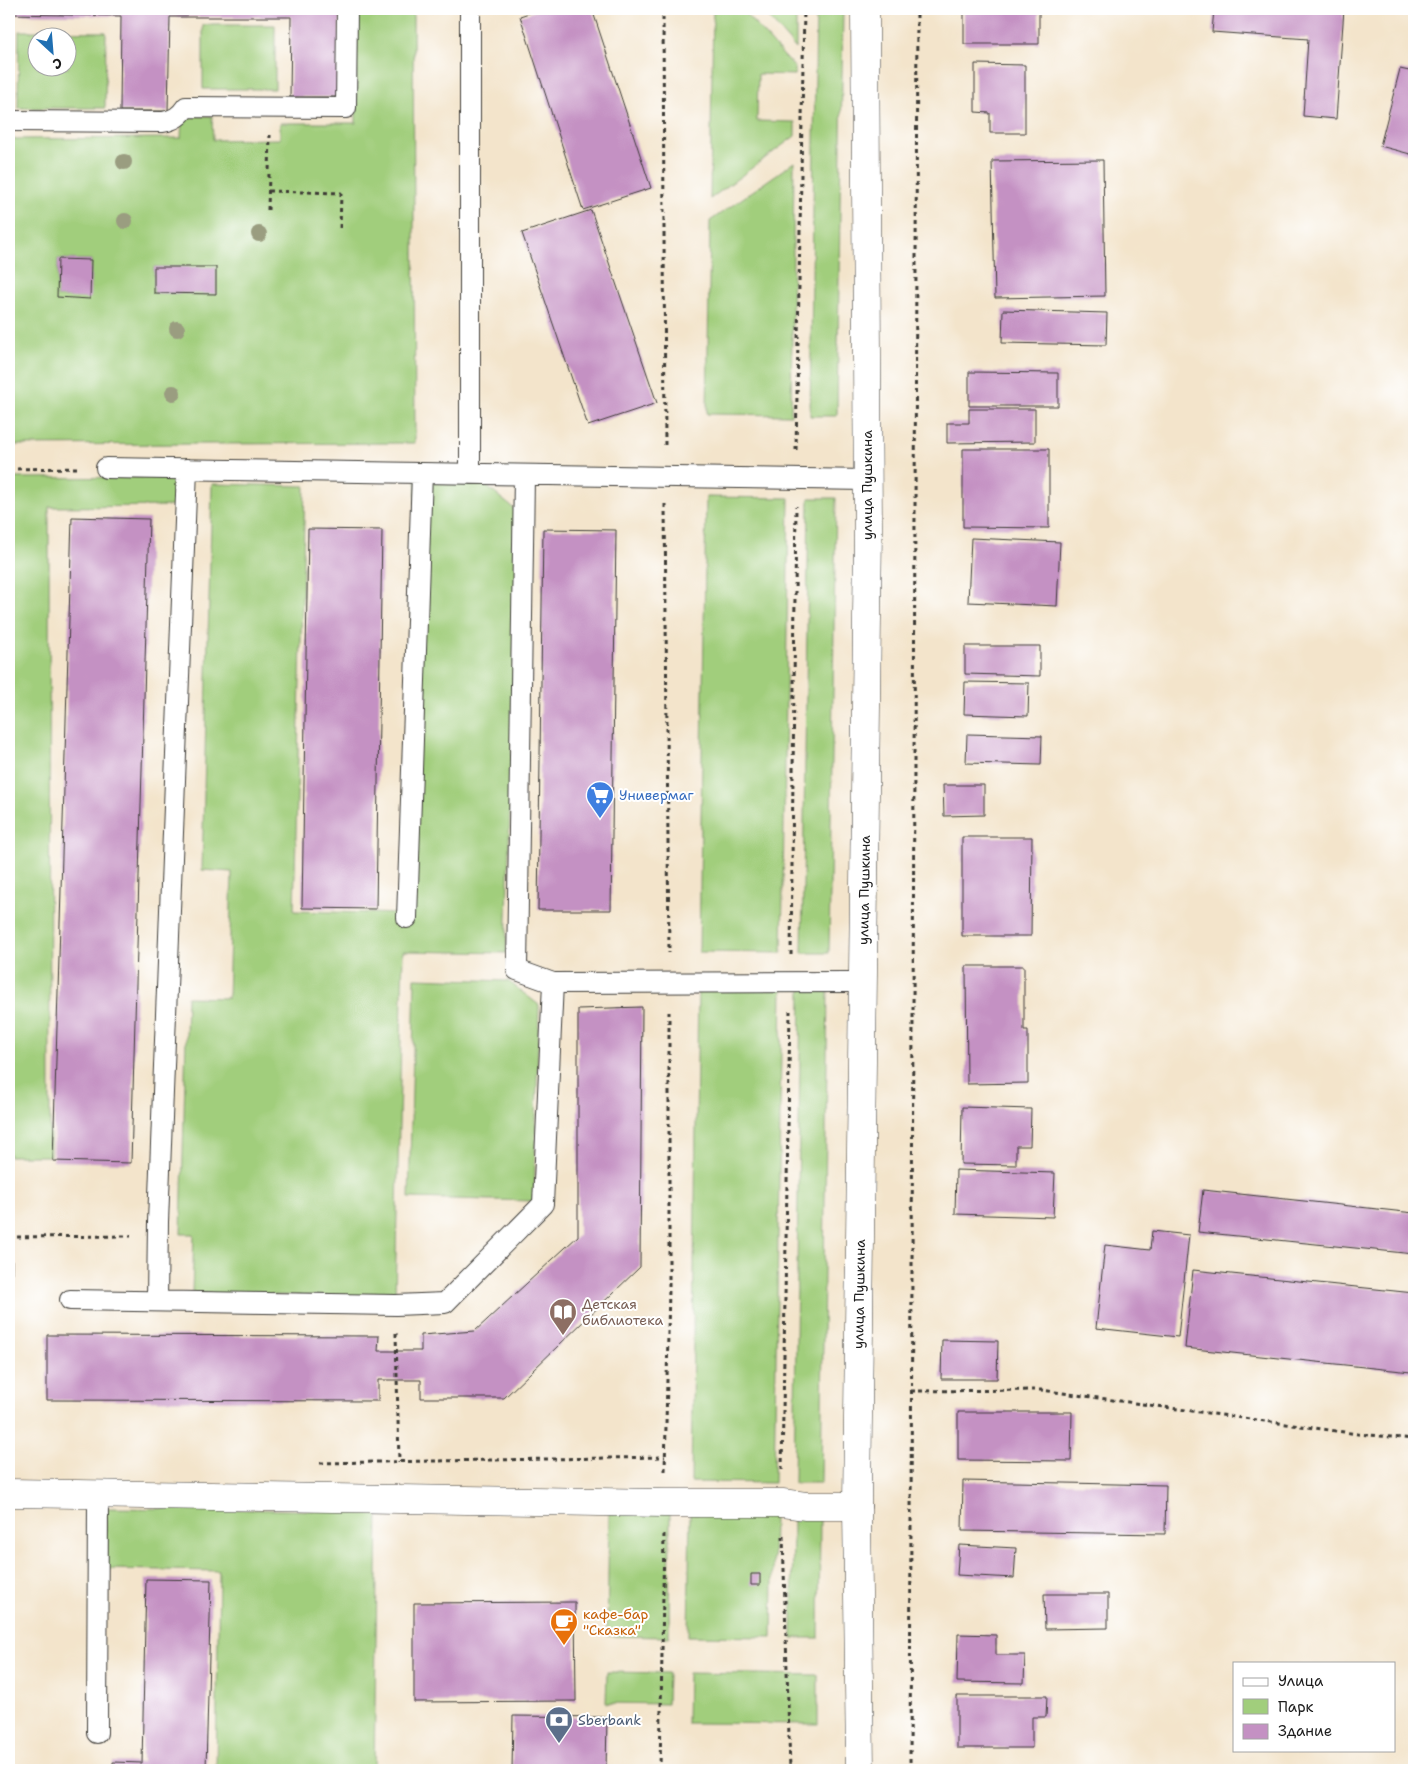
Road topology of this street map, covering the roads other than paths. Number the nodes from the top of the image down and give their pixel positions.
1 (347, 9) edge
2 (470, 9) edge
3 (865, 9) edge
4 (9, 121) edge
5 (106, 468) road end
6 (187, 469) junction
7 (422, 473) junction
8 (470, 474) junction
9 (524, 475) junction
10 (867, 480) junction
11 (407, 918) dead end
12 (863, 982) junction
13 (553, 983) junction
14 (70, 1300) dead end
15 (157, 1301) junction
16 (9, 1493) edge
17 (98, 1494) junction
18 (857, 1506) junction
19 (97, 1733) dead end
20 (860, 1770) edge

1 - 4 lane
2 - 8 lane
3 - 10 main road, улица Пушкина
5 - 6 lane
6 - 7 lane
6 - 15 lane
7 - 8 lane
7 - 11 lane
8 - 9 lane
9 - 10 lane
9 - 13 lane
10 - 12 main road, улица Пушкина
12 - 13 lane
12 - 18 main road, улица Пушкина
13 - 15 lane
14 - 15 lane
16 - 17 main road
17 - 18 main road
17 - 19 lane
18 - 20 main road, улица Пушкина

